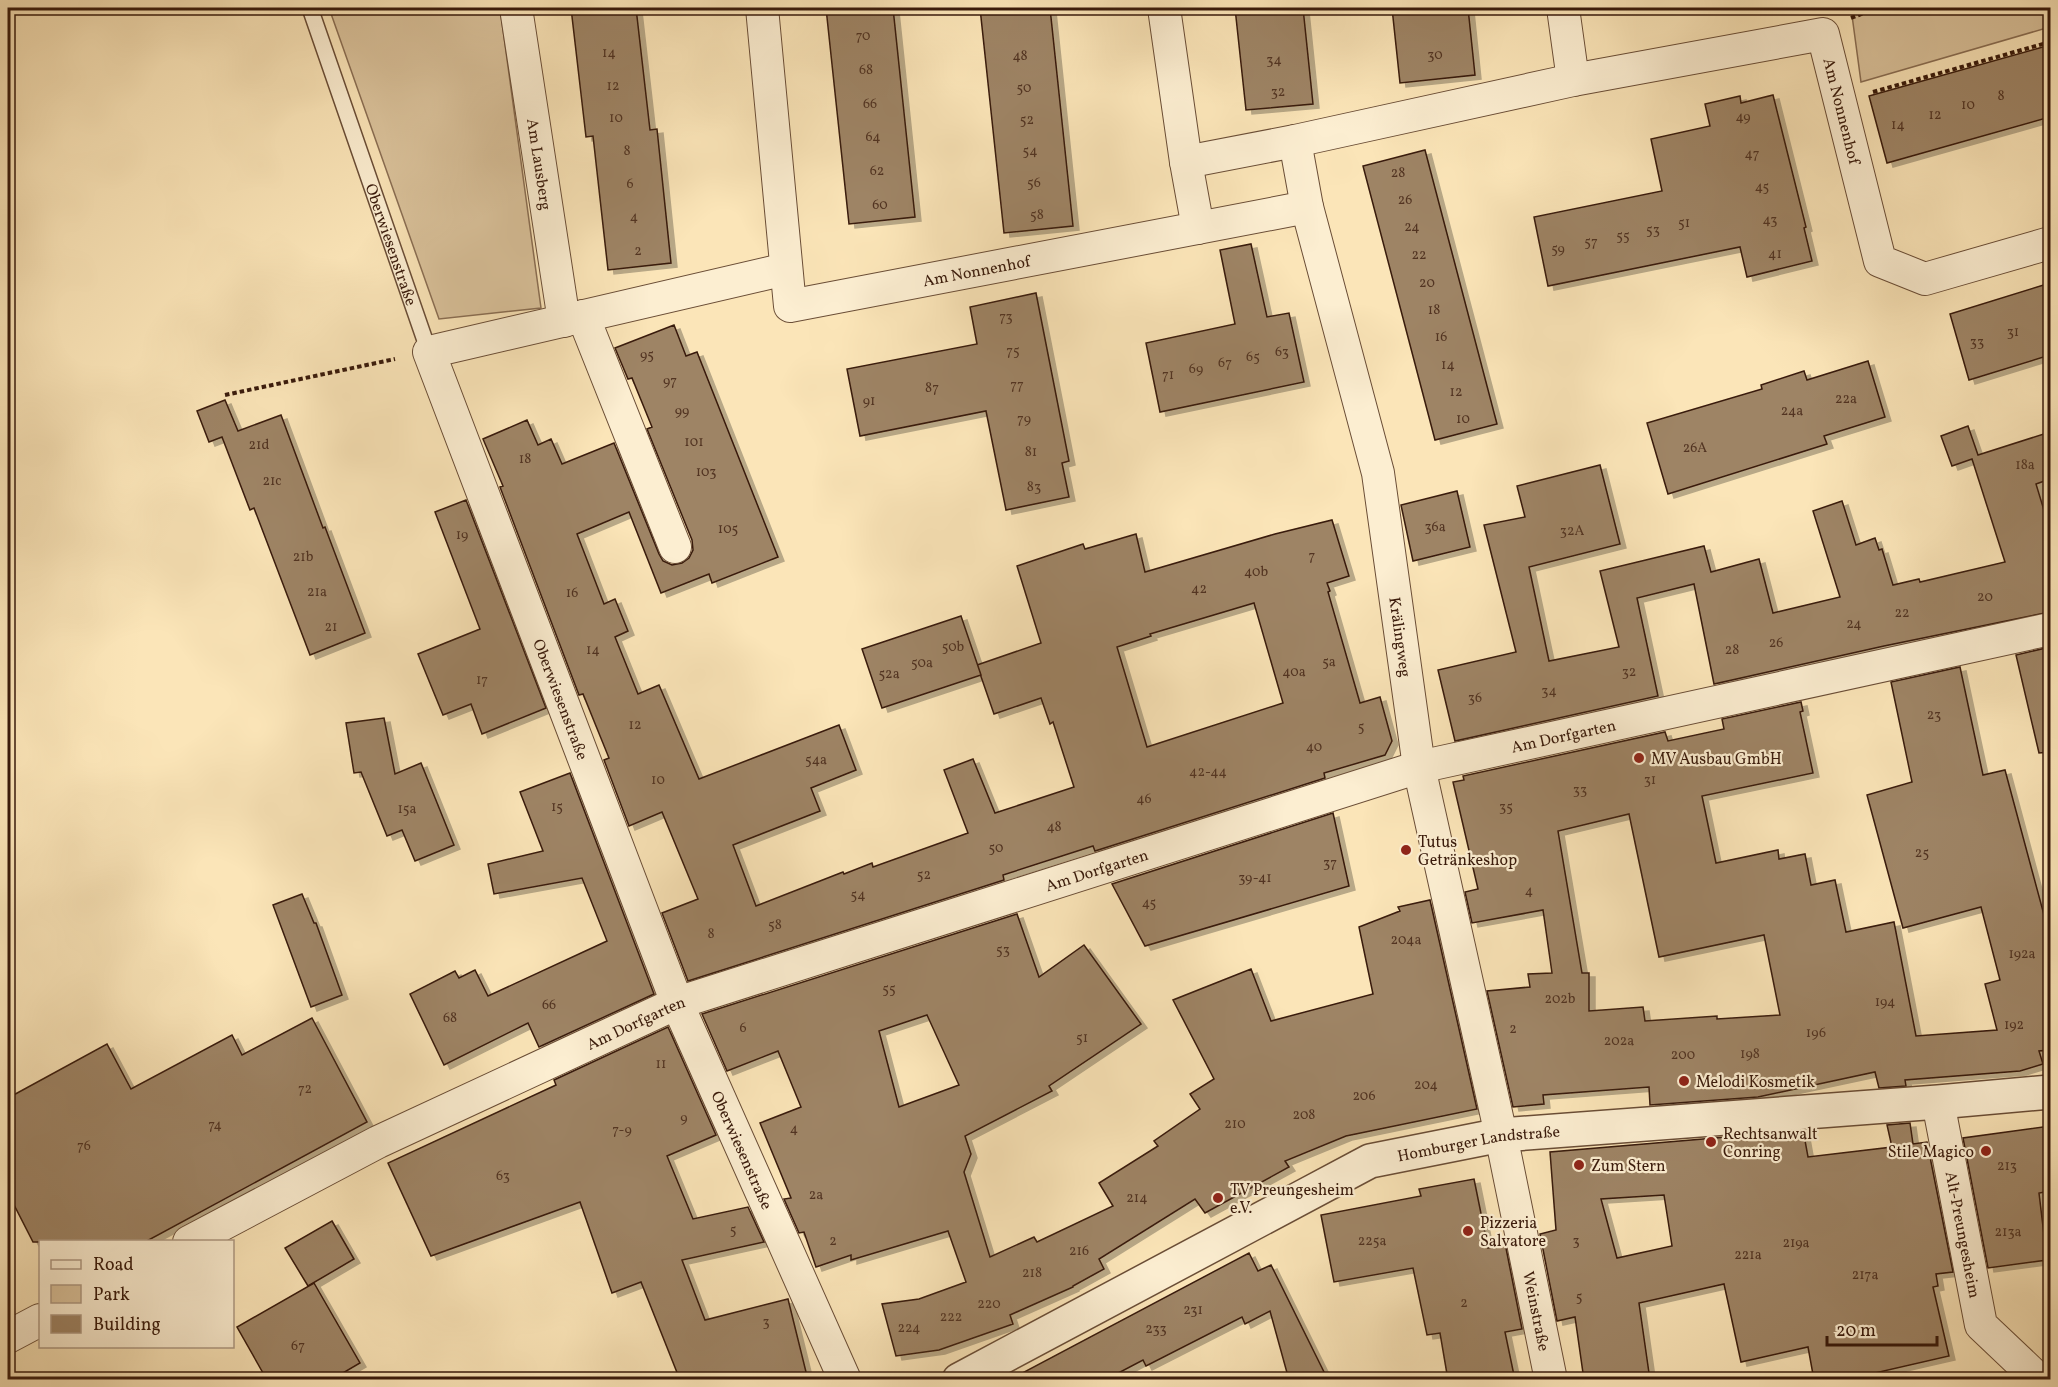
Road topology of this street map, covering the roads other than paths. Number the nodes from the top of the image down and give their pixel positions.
1 (310, 8) edge
2 (516, 8) edge
3 (762, 8) edge
4 (1164, 8) edge
5 (1563, 8) edge
6 (1573, 80) junction
7 (1295, 141) junction
8 (1186, 162) junction
9 (1307, 207) junction
10 (1198, 228) junction
11 (2050, 243) edge
12 (786, 269) junction
13 (574, 319) junction
14 (429, 352) junction
15 (675, 547) dead end
16 (2050, 629) edge
17 (1419, 767) junction
18 (677, 1004) junction
19 (2050, 1092) edge
20 (1938, 1102) junction
21 (1501, 1134) junction
22 (193, 1240) edge
23 (39, 1321) edge
24 (8, 1337) edge
25 (845, 1380) edge
26 (959, 1380) edge
27 (1551, 1380) edge
28 (2039, 1380) edge

1 - 14 lane, Oberwiesenstraße
2 - 13 street, Am Lausberg
3 - 12 street, Am Nonnenhof
4 - 8 street
5 - 6 street
6 - 7 street, Am Nonnenhof
6 - 11 street, Am Nonnenhof
7 - 8 street, Am Nonnenhof
7 - 9 street, Krälingweg
8 - 10 street
9 - 10 street, Am Nonnenhof
9 - 17 street, Krälingweg
10 - 12 street, Am Nonnenhof
12 - 13 street
13 - 14 street
13 - 15 street
14 - 18 street, Oberwiesenstraße
16 - 17 street, Am Dorfgarten
17 - 18 street, Am Dorfgarten
17 - 21 street, Krälingweg
18 - 22 street, Am Dorfgarten
18 - 25 street, Oberwiesenstraße
19 - 20 street, Homburger Landstraße
20 - 21 street, Homburger Landstraße
20 - 28 street, Alt-Preungesheim
21 - 26 street, Homburger Landstraße
21 - 27 street, Weinstraße
23 - 24 street

